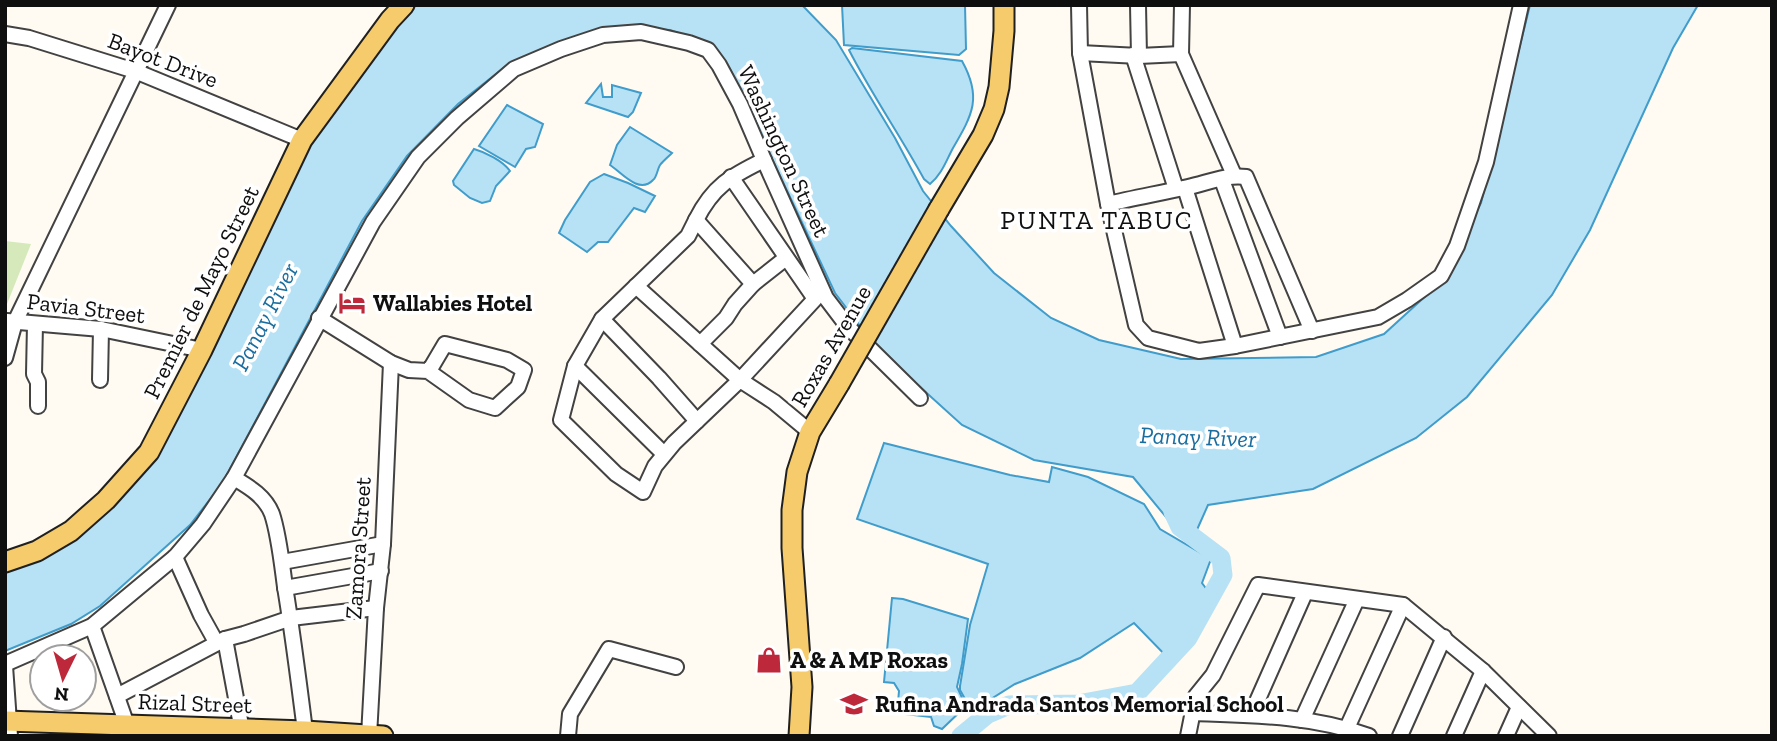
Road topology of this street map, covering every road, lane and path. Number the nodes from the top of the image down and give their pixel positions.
1 (168, 5) edge
2 (404, 5) edge
3 (1003, 5) edge
4 (1079, 5) edge
5 (1138, 5) edge
6 (1182, 5) edge
7 (1521, 5) edge
8 (5, 34) edge
9 (1080, 53) junction
10 (1181, 54) junction
11 (1136, 55) junction
12 (135, 71) junction
13 (302, 140) junction
14 (764, 160) junction
15 (731, 177) junction
16 (1228, 177) junction
17 (1180, 188) junction
18 (1108, 204) junction
19 (696, 220) junction
20 (786, 258) junction
21 (753, 284) junction
22 (636, 286) junction
23 (319, 318) junction
24 (602, 319) junction
25 (10, 321) edge
26 (35, 324) junction
27 (101, 329) junction
28 (1312, 331) junction
29 (1280, 337) junction
30 (700, 344) junction
31 (1236, 346) junction
32 (202, 350) junction
33 (5, 358) edge
34 (391, 363) junction
35 (575, 366) junction
36 (428, 371) junction
37 (100, 380) dead end
38 (740, 380) junction
39 (920, 398) dead end
40 (38, 406) dead end
41 (697, 421) junction
42 (810, 432) junction
43 (664, 454) junction
44 (234, 478) junction
45 (383, 544) junction
46 (175, 557) junction
47 (5, 562) edge
48 (282, 562) junction
49 (381, 571) junction
50 (285, 588) junction
51 (1305, 593) junction
52 (1357, 599) junction
53 (1403, 605) junction
54 (376, 608) junction
55 (291, 618) junction
56 (92, 626) junction
57 (1444, 637) junction
58 (221, 640) junction
59 (5, 665) edge
60 (676, 667) dead end
61 (1483, 671) junction
62 (117, 696) junction
63 (1519, 707) junction
64 (1192, 713) junction
65 (1251, 715) junction
66 (1302, 720) junction
67 (8, 726) edge
68 (1347, 728) junction
69 (127, 730) edge
70 (305, 731) junction
71 (243, 732) edge
72 (369, 735) edge
73 (383, 736) edge
74 (568, 736) edge
75 (799, 736) edge
76 (1188, 736) edge
77 (1369, 736) edge
78 (1400, 736) edge
79 (1454, 736) edge
80 (1506, 736) edge
81 (1549, 736) edge

1 - 12 street
2 - 13 main road, Premier de Mayo Street
3 - 42 main road, Roxas Avenue, bridge
4 - 9 street
5 - 11 street
6 - 10 street
7 - 28 street
8 - 12 street, Bayot Drive
9 - 11 street
9 - 18 street
10 - 11 street
10 - 16 street
11 - 17 street
12 - 13 street, Bayot Drive
12 - 25 street
13 - 32 main road, Premier de Mayo Street
14 - 15 street
14 - 23 street, Washington Street
14 - 39 street, Washington Street
15 - 19 street
15 - 20 street
16 - 17 street
16 - 28 street
16 - 29 street
17 - 18 street
17 - 31 street
18 - 31 street
19 - 21 street
19 - 22 street
20 - 21 street
20 - 38 street
21 - 30 street
22 - 24 street
22 - 30 street
23 - 34 street
23 - 44 street, Washington Street
24 - 35 street
24 - 41 street
25 - 26 street, Pavia Street
25 - 33 street
26 - 27 street, Pavia Street
26 - 40 street
27 - 32 street, Pavia Street
27 - 37 street
28 - 29 street
29 - 31 street
30 - 38 street
32 - 47 main road, Premier de Mayo Street
34 - 36 street
34 - 45 street, Zamora Street
35 - 43 street
35 - 43 street
36 - 36 street
38 - 41 street
38 - 42 street
41 - 43 street
42 - 75 main road, Roxas Avenue
44 - 46 street, Washington Street
44 - 48 street
45 - 48 street
45 - 49 street, Zamora Street
46 - 56 street, Washington Street
46 - 58 street
48 - 50 street
49 - 50 street
49 - 54 street, Zamora Street
50 - 55 street
51 - 52 street
51 - 64 street
51 - 65 street
52 - 53 street
52 - 66 street
53 - 57 street
53 - 68 street
54 - 55 street
54 - 72 street, Zamora Street
55 - 58 street
55 - 70 street
56 - 59 street, Washington Street
56 - 62 street
57 - 61 street
57 - 78 street
58 - 62 street
58 - 71 street
59 - 67 street, Washington Street
60 - 74 street
61 - 63 street
61 - 79 street
62 - 69 street
63 - 80 street
63 - 81 street
64 - 65 street
64 - 76 street
65 - 66 street
66 - 68 street
67 - 69 main road, Rizal Street
68 - 77 street
69 - 71 main road, Rizal Street
70 - 71 main road, Rizal Street
70 - 72 main road, Rizal Street
72 - 73 main road, Rizal Street

